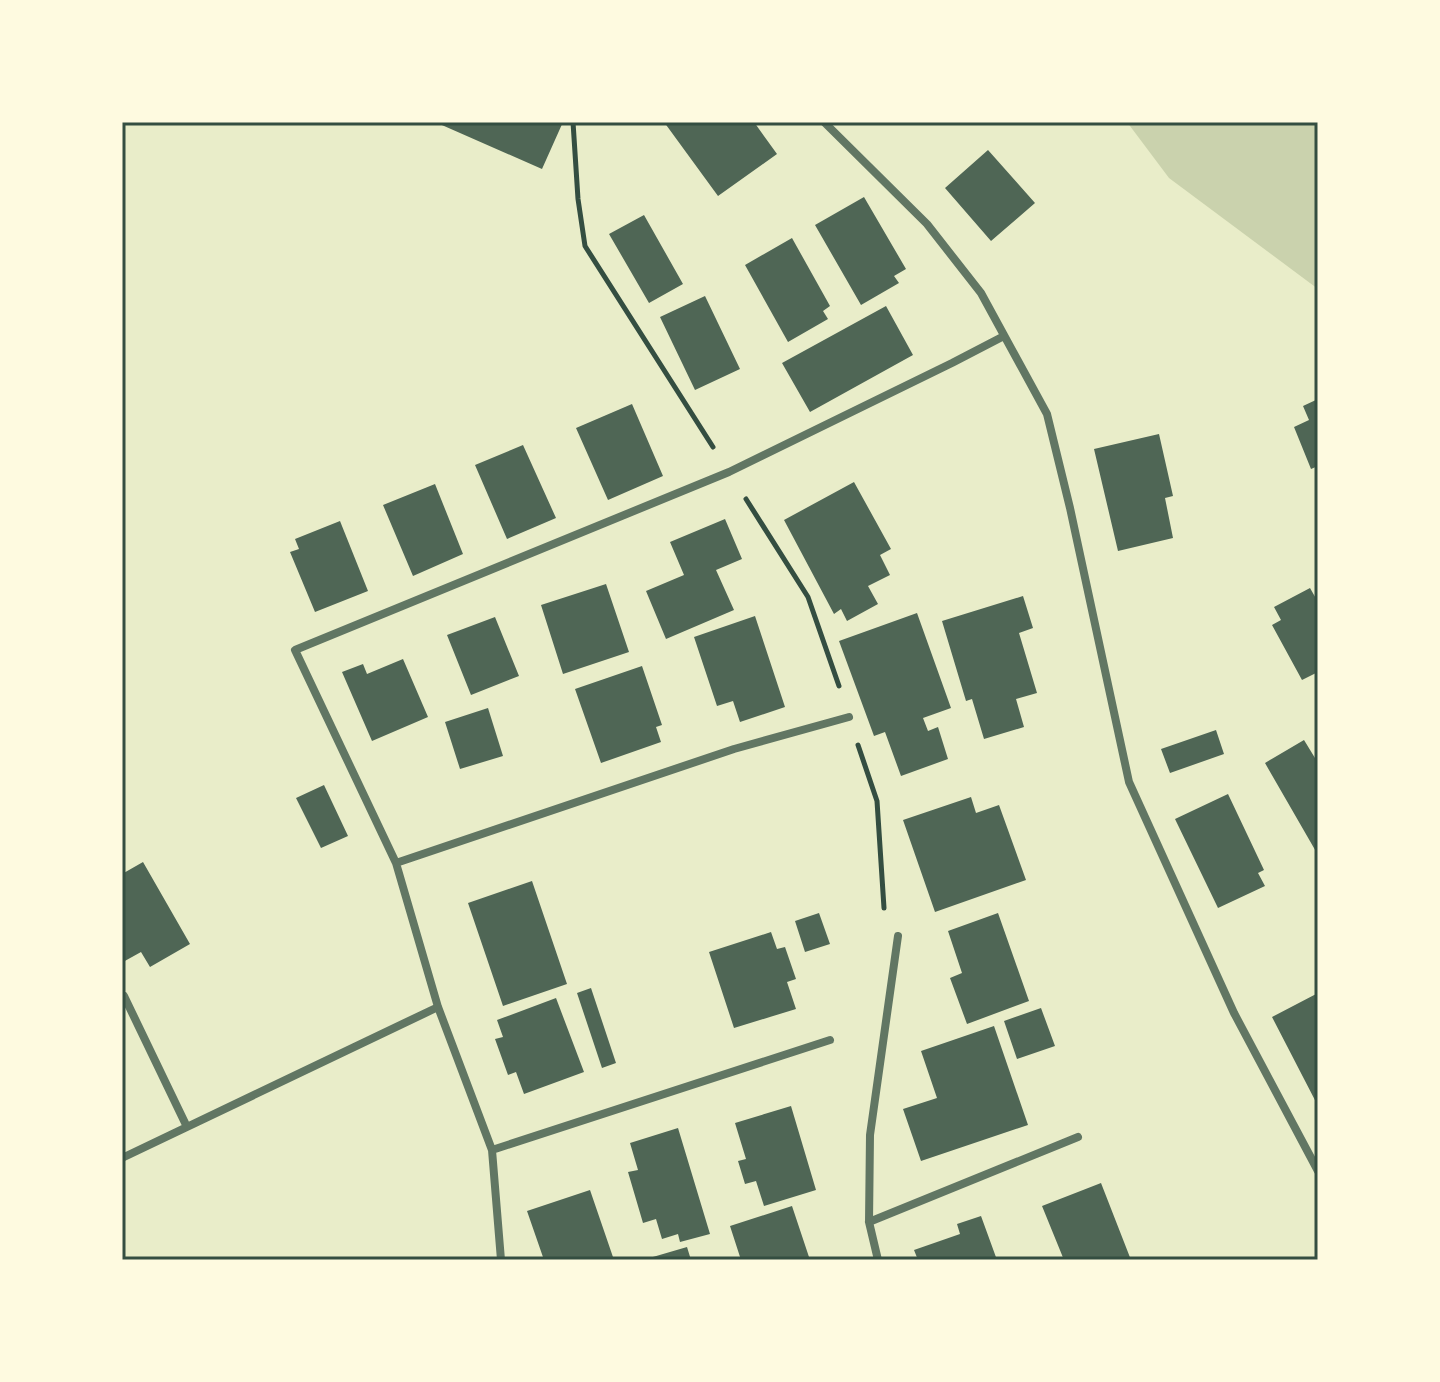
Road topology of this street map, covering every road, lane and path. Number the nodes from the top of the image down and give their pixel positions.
1 (573, 122) edge
2 (824, 122) edge
3 (1004, 336) junction
4 (729, 472) junction
5 (849, 717) junction
6 (396, 863) junction
7 (898, 936) joint
8 (124, 996) edge
9 (438, 1007) junction
10 (830, 1040) dead end
11 (187, 1127) junction
12 (1078, 1137) dead end
13 (492, 1150) junction
14 (122, 1158) edge
15 (1318, 1171) edge
16 (869, 1222) junction
17 (501, 1260) edge
18 (878, 1260) edge

1 - 4 path
2 - 3 street
3 - 4 street
3 - 15 street
4 - 5 path
4 - 6 street
5 - 6 street
5 - 7 path
6 - 9 street
7 - 16 street
8 - 11 street
9 - 11 street
9 - 13 street
10 - 13 street
11 - 14 street
12 - 16 street
13 - 17 street
16 - 18 street

